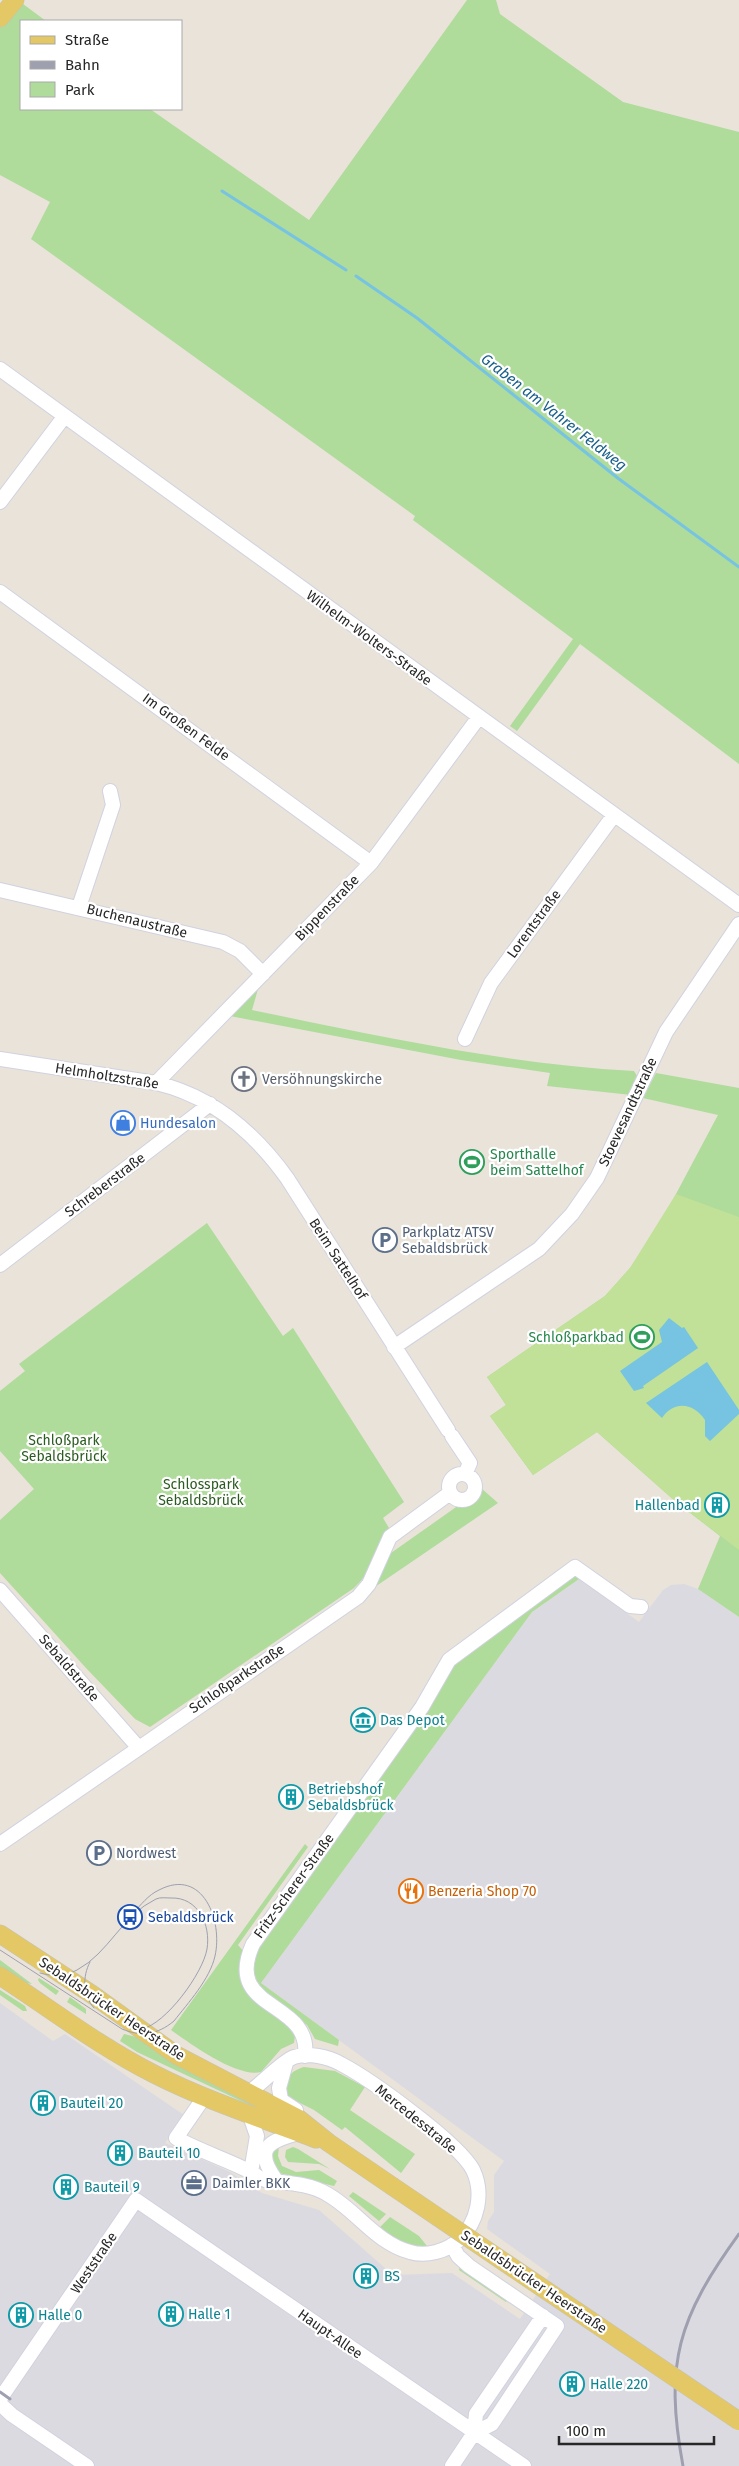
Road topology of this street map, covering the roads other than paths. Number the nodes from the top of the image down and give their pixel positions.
1 (15, 0) edge
2 (0, 18) edge
3 (0, 369) edge
4 (64, 417) junction
5 (0, 502) edge
6 (2, 598) edge
7 (479, 717) junction
8 (110, 791) dead end
9 (614, 815) junction
10 (371, 863) junction
11 (0, 890) edge
12 (739, 906) edge
13 (78, 907) junction
14 (739, 924) edge
15 (264, 974) junction
16 (465, 1039) dead end
17 (0, 1059) edge
18 (156, 1083) junction
19 (210, 1104) junction
20 (0, 1265) edge
21 (394, 1346) junction
22 (465, 1474) junction
23 (450, 1493) junction
24 (0, 1590) edge
25 (640, 1607) dead end
26 (138, 1747) junction
27 (0, 1844) edge
28 (0, 1934) edge
29 (0, 1976) edge
30 (305, 2056) junction
31 (286, 2063) junction
32 (249, 2092) junction
33 (205, 2096) junction
34 (249, 2113) junction
35 (299, 2126) junction
36 (251, 2172) junction
37 (276, 2180) junction
38 (136, 2200) joint
39 (452, 2245) junction
40 (543, 2316) junction
41 (0, 2399) edge
42 (0, 2404) edge
43 (739, 2421) edge
44 (474, 2433) junction
45 (87, 2466) edge
46 (452, 2466) edge
47 (524, 2466) edge

1 - 2 main road
3 - 4 street, Wilhelm-Wolters-Straße
4 - 5 street
4 - 7 street, Wilhelm-Wolters-Straße
6 - 10 street, Im Großen Felde
7 - 9 street, Wilhelm-Wolters-Straße
7 - 10 street, Bippenstraße
8 - 13 street
9 - 12 street, Wilhelm-Wolters-Straße
9 - 16 street, Lorentstraße
10 - 15 street, Bippenstraße
11 - 13 street, Buchenaustraße
13 - 15 street, Buchenaustraße
14 - 21 street, Stoevesandtstraße
15 - 18 street, Bippenstraße
17 - 18 street, Helmholtzstraße
18 - 19 street, Helmholtzstraße
19 - 20 street, Schreberstraße
19 - 21 street, Beim Sattelhof
21 - 22 street, Beim Sattelhof
22 - 23 street
22 - 23 street
23 - 26 street, Schloßparkstraße
24 - 26 street, Sebaldstraße
25 - 30 street, Fritz-Scherer-Straße
26 - 27 street, Schloßparkstraße
28 - 32 main road, Sebaldsbrücker Heerstraße
29 - 33 main road, Sebaldsbrücker Heerstraße
30 - 31 street, Mercedesstraße
30 - 39 street, Mercedesstraße
31 - 32 street, Mercedesstraße
31 - 35 street
32 - 35 main road, Sebaldsbrücker Heerstraße
33 - 34 main road, Sebaldsbrücker Heerstraße
33 - 36 street, Mercedesstraße
34 - 35 main road, Sebaldsbrücker Heerstraße
34 - 36 street
35 - 37 street
35 - 43 main road, Sebaldsbrücker Heerstraße, bridge
36 - 37 street, Mercedesstraße
37 - 39 street, Mercedesstraße
38 - 41 street, Weststraße
38 - 44 street, Haupt-Allee
39 - 40 street
40 - 44 street
40 - 44 street
42 - 45 street
44 - 46 street
44 - 47 street, Haupt-Allee

